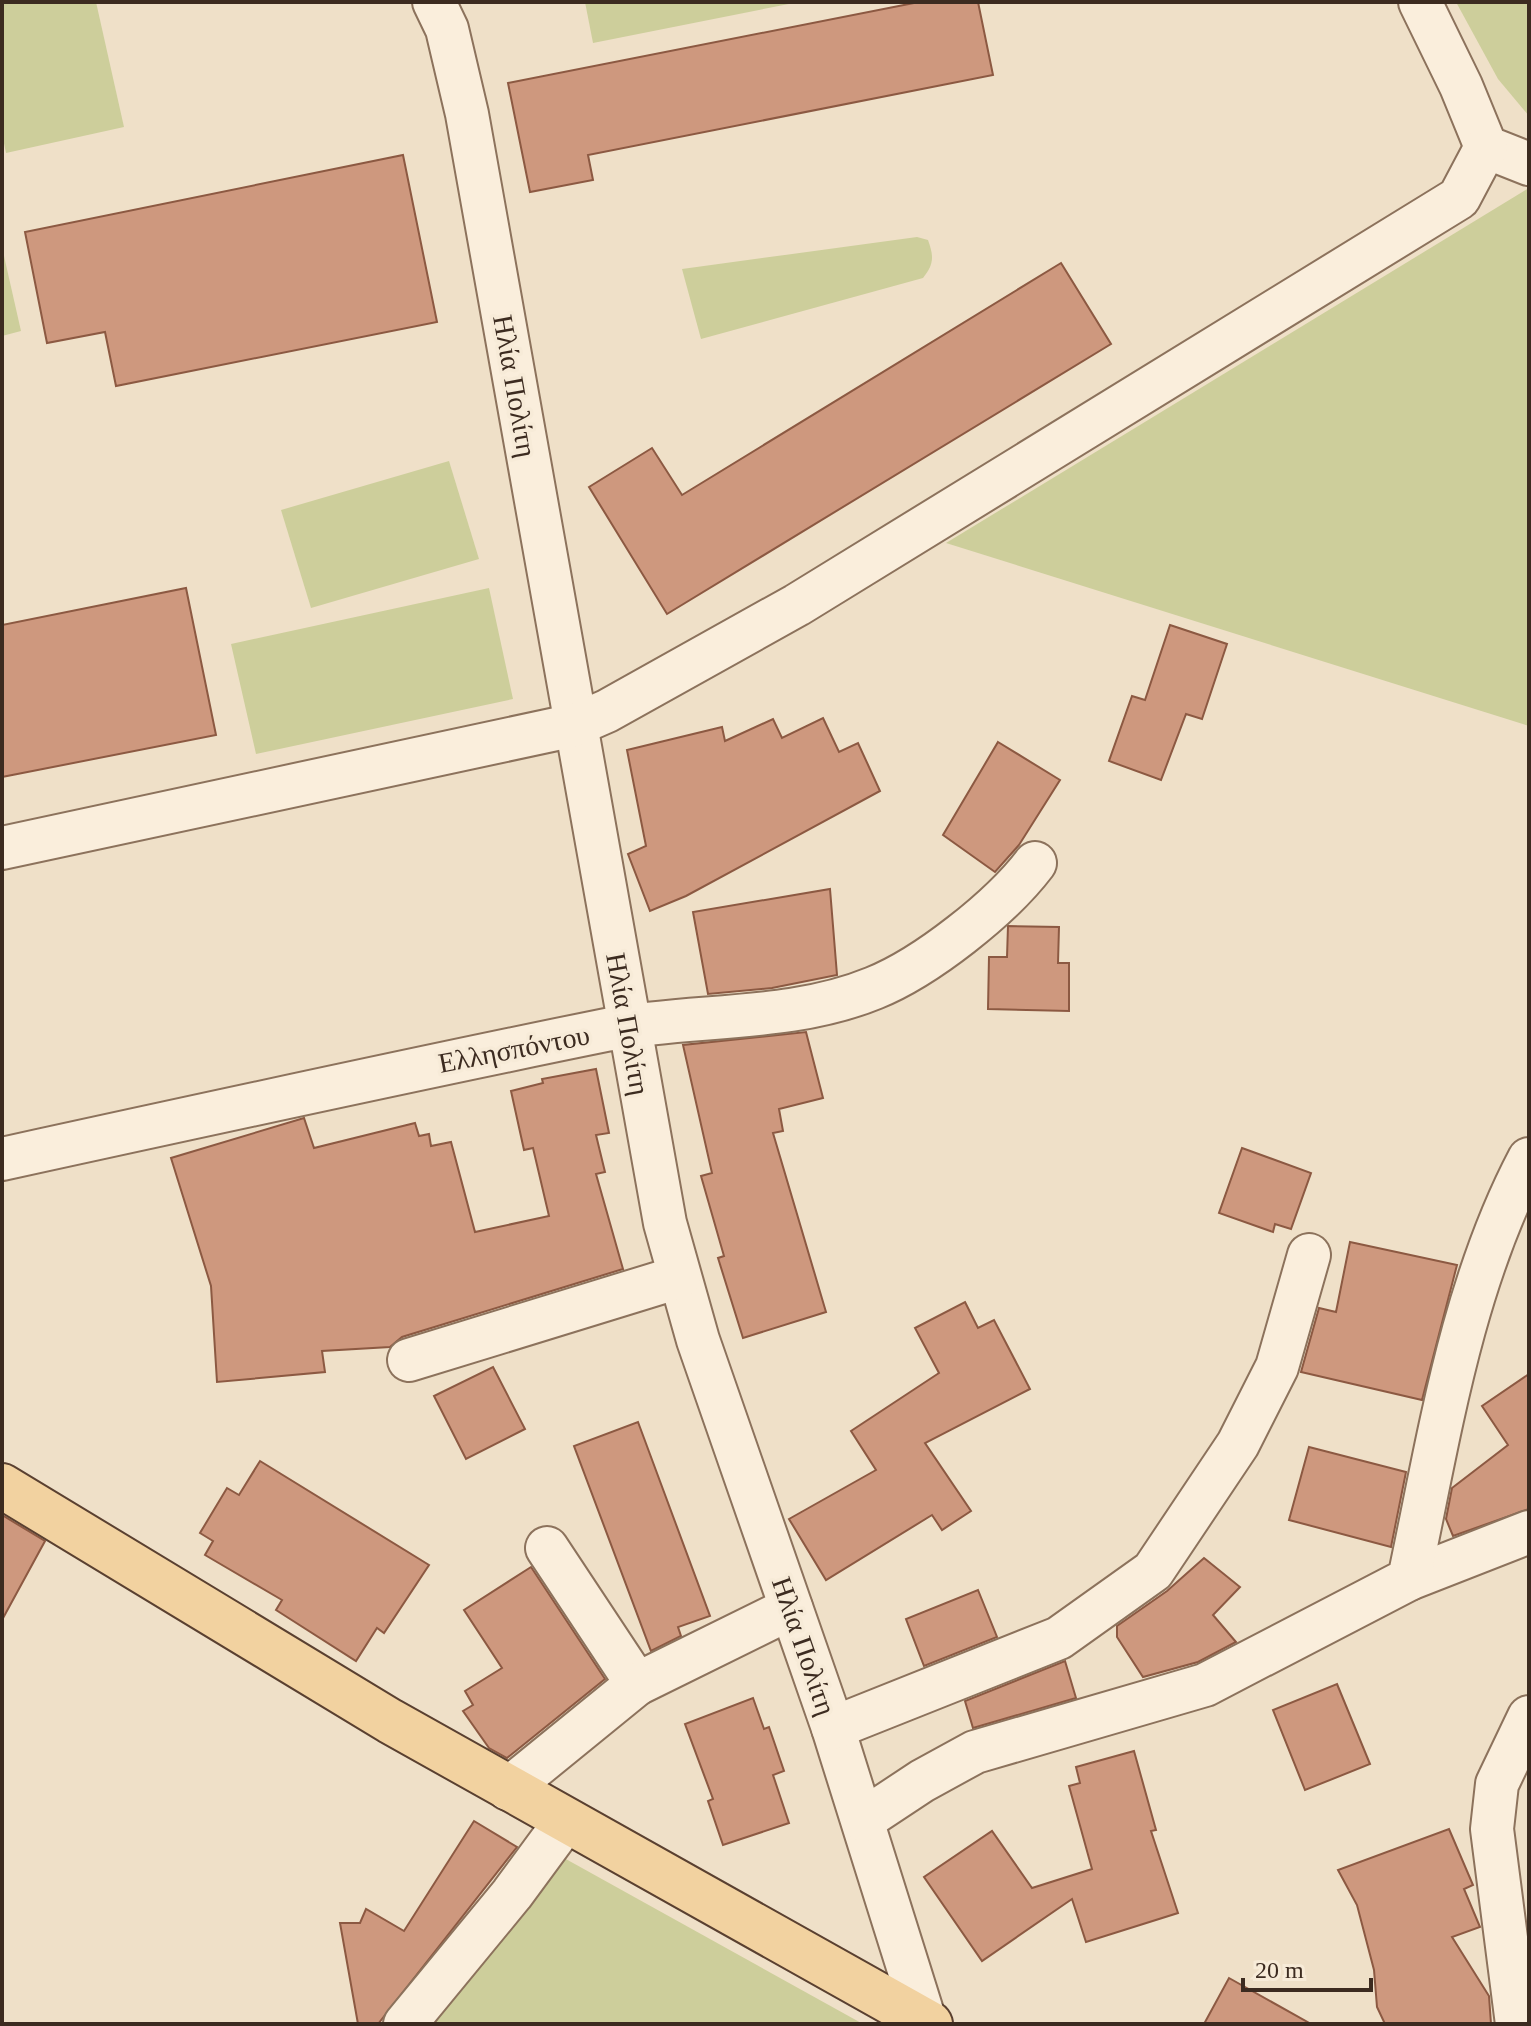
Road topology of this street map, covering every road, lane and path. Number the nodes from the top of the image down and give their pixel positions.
1 (434, 2) edge
2 (1420, 2) edge
3 (1486, 147) junction
4 (1529, 164) edge
5 (575, 725) junction
6 (2, 848) edge
7 (1035, 863) dead end
8 (629, 1027) junction
9 (2, 1159) edge
10 (1529, 1159) edge
11 (1309, 1255) dead end
12 (679, 1277) junction
13 (409, 1360) dead end
14 (2, 1486) edge
15 (1529, 1532) edge
16 (547, 1548) dead end
17 (1409, 1579) junction
18 (791, 1608) junction
19 (637, 1684) junction
20 (1529, 1717) edge
21 (833, 1728) junction
22 (508, 1789) junction
23 (863, 1820) junction
24 (565, 1822) junction
25 (928, 2022) edge
26 (405, 2024) edge
27 (1517, 2024) edge

1 - 5 street, Ηλία Πολίτη
2 - 3 street
3 - 4 street
3 - 5 street
5 - 6 street
5 - 8 street, Ηλία Πολίτη
7 - 8 street, Ελλησπόντου
8 - 9 street, Ελλησπόντου
8 - 12 street, Ηλία Πολίτη
10 - 17 street
11 - 21 street
12 - 13 street
12 - 18 street, Ηλία Πολίτη
14 - 22 main road
15 - 17 street
16 - 19 street
17 - 23 street
18 - 19 street
18 - 21 street, Ηλία Πολίτη
19 - 22 street
20 - 27 street
21 - 23 street, Ηλία Πολίτη
22 - 24 main road
23 - 25 street, Ηλία Πολίτη
24 - 25 main road
24 - 26 street

